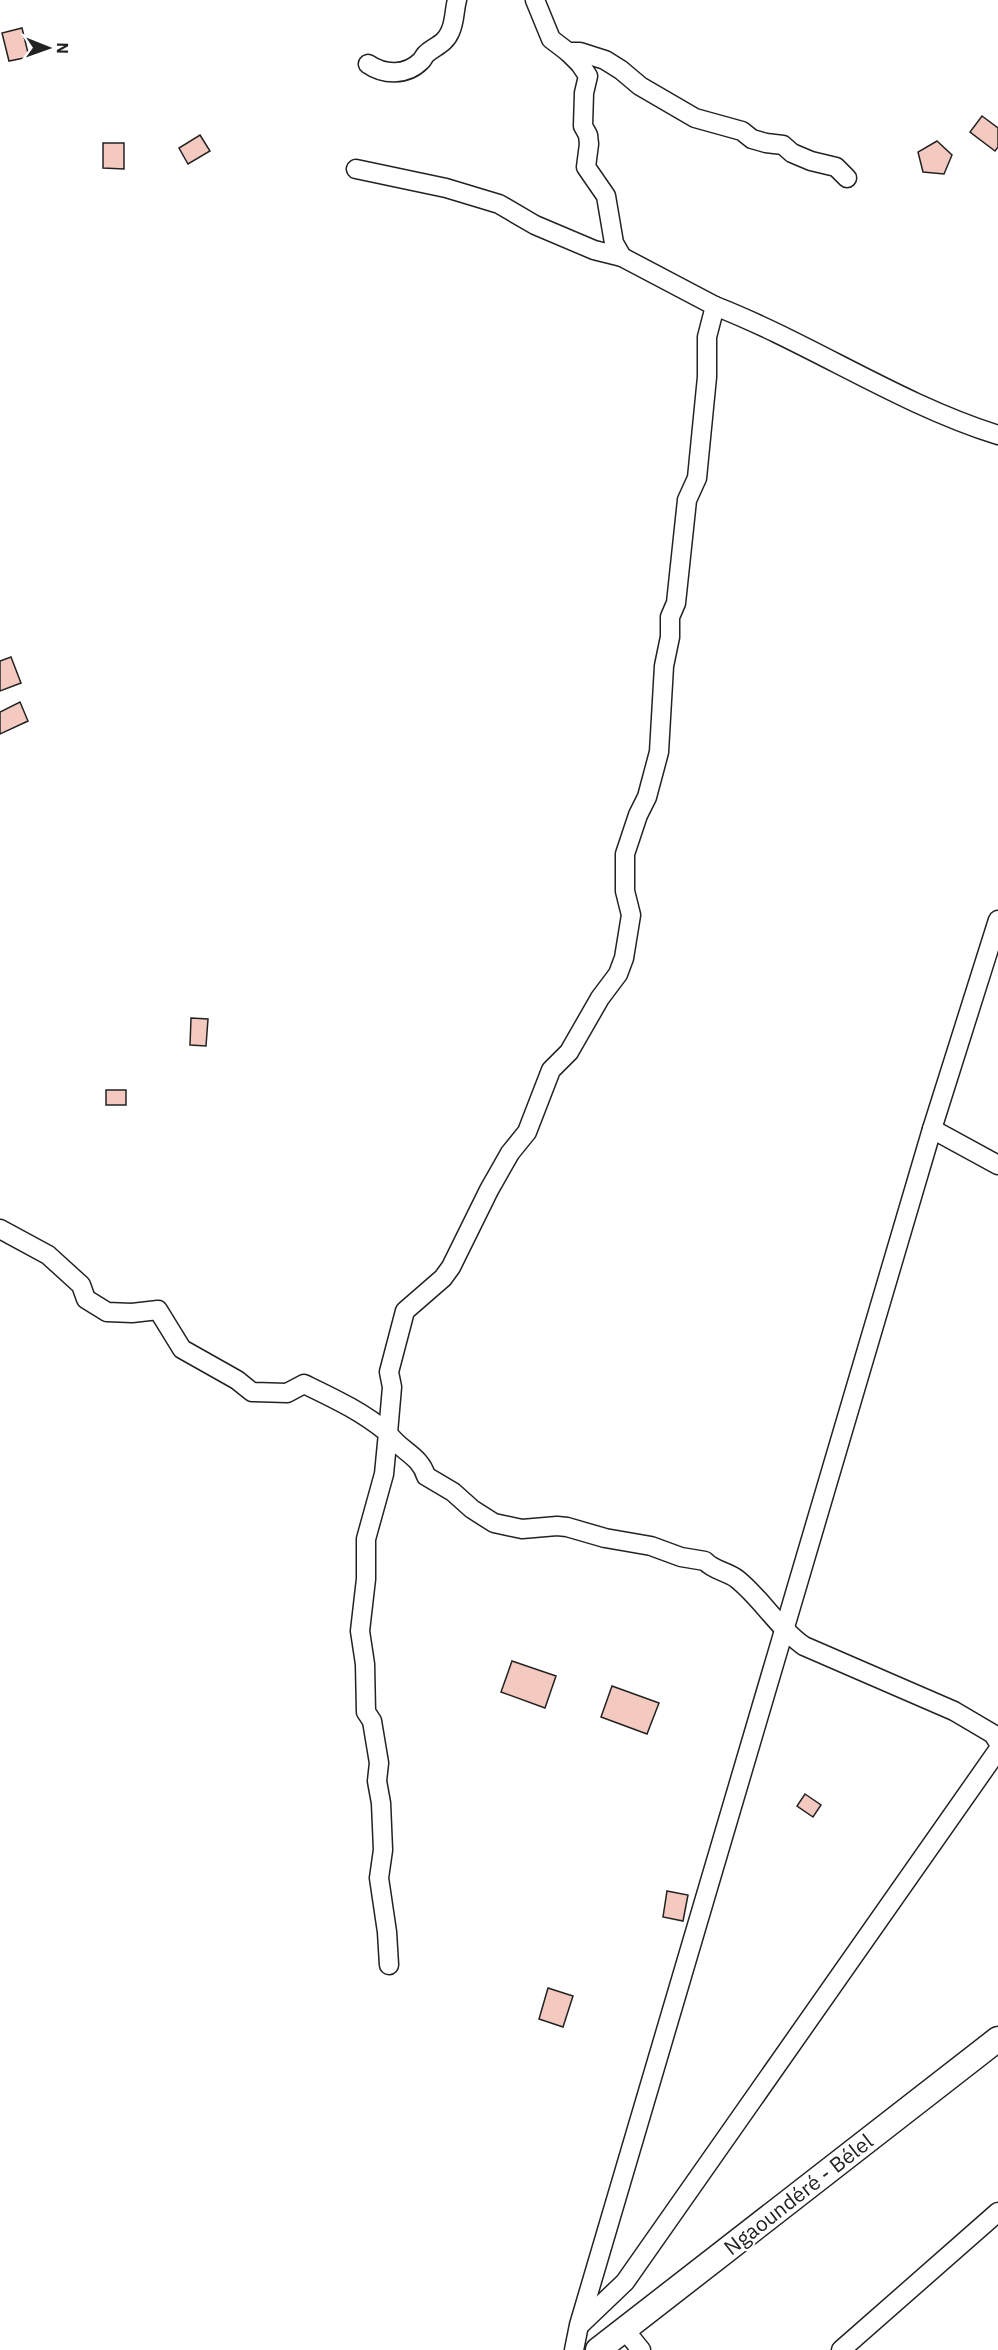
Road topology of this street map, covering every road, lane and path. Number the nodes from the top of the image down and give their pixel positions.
1 (457, 0) edge
2 (535, 0) edge
3 (568, 52) junction
4 (369, 64) dead end
5 (356, 169) dead end
6 (847, 178) dead end
7 (622, 257) junction
8 (715, 306) junction
9 (997, 437) edge
10 (998, 920) edge
11 (933, 1130) junction
12 (998, 1165) edge
13 (0, 1229) edge
14 (388, 1433) junction
15 (785, 1631) junction
16 (998, 1742) edge
17 (998, 1750) edge
18 (389, 1965) dead end
19 (998, 2039) edge
20 (998, 2212) edge
21 (579, 2325) junction
22 (624, 2329) junction
23 (574, 2350) edge
24 (598, 2350) edge
25 (641, 2350) edge
26 (841, 2350) edge

1 - 4 street
2 - 3 street
3 - 6 street
3 - 7 street
5 - 7 street
7 - 8 street
8 - 9 street
8 - 14 street
10 - 11 street
11 - 12 street
11 - 15 street
13 - 14 street
14 - 15 street
14 - 18 street
15 - 16 street
15 - 21 street
17 - 21 street
19 - 22 main road, Ngaoundéré - Bélel
20 - 26 street
21 - 23 street
22 - 24 main road, Ngaoundéré - Bélel
22 - 25 street

